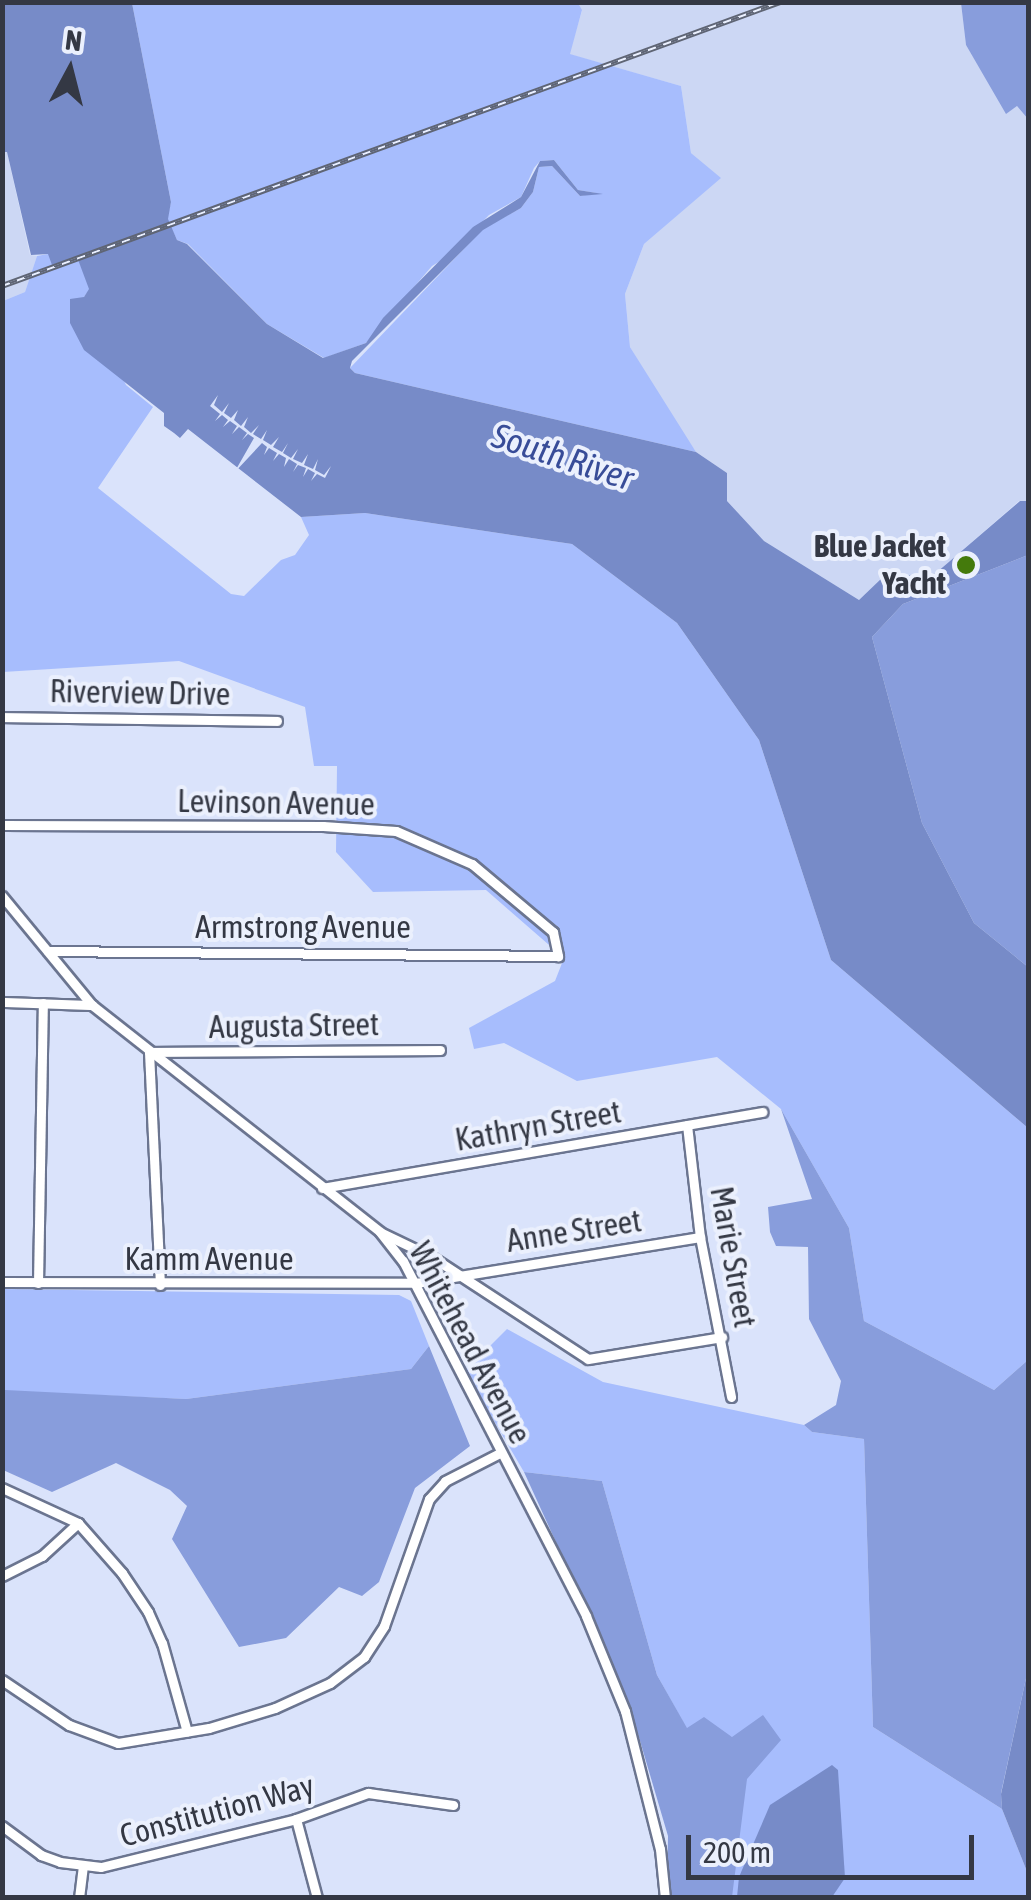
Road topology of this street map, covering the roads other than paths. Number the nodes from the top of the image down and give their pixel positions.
1 (2, 717) edge
2 (277, 722) dead end
3 (2, 826) edge
4 (2, 896) edge
5 (47, 951) junction
6 (558, 956) joint
7 (2, 1002) edge
8 (43, 1004) junction
9 (92, 1005) junction
10 (440, 1050) dead end
11 (149, 1052) junction
12 (762, 1112) dead end
13 (688, 1125) junction
14 (322, 1188) junction
15 (380, 1232) junction
16 (700, 1236) junction
17 (456, 1275) junction
18 (2, 1282) edge
19 (38, 1283) junction
20 (160, 1284) junction
21 (416, 1284) junction
22 (722, 1337) junction
23 (730, 1397) dead end
24 (500, 1453) junction
25 (2, 1488) edge
26 (78, 1522) junction
27 (2, 1576) edge
28 (2, 1680) edge
29 (187, 1732) junction
30 (453, 1805) dead end
31 (296, 1819) junction
32 (2, 1826) edge
33 (83, 1866) junction
34 (79, 1898) edge
35 (316, 1898) edge
36 (665, 1898) edge

1 - 2 street, Riverview Drive
3 - 6 street, Levinson Avenue
4 - 5 street, Whitehead Avenue
5 - 6 street, Armstrong Avenue
5 - 9 street, Whitehead Avenue
7 - 8 street
8 - 9 street
8 - 19 street
9 - 11 street, Whitehead Avenue
10 - 11 street, Augusta Street
11 - 14 street, Whitehead Avenue
11 - 20 street
12 - 13 street, Kathryn Street
13 - 14 street, Kathryn Street
13 - 16 street, Marie Street
14 - 15 street, Whitehead Avenue
15 - 17 street
15 - 21 street, Whitehead Avenue
16 - 17 street, Anne Street
16 - 22 street, Marie Street
17 - 21 street, Anne Street
17 - 22 street
18 - 19 street, Kamm Avenue
19 - 20 street, Kamm Avenue
20 - 21 street, Kamm Avenue
21 - 24 street, Whitehead Avenue
22 - 23 street, Marie Street
24 - 29 street
24 - 36 street, Whitehead Avenue
25 - 26 street
26 - 27 street
26 - 29 street
28 - 29 street
30 - 31 street, Constitution Way
31 - 33 street, Constitution Way
31 - 35 street
32 - 33 street, Constitution Way
33 - 34 street

